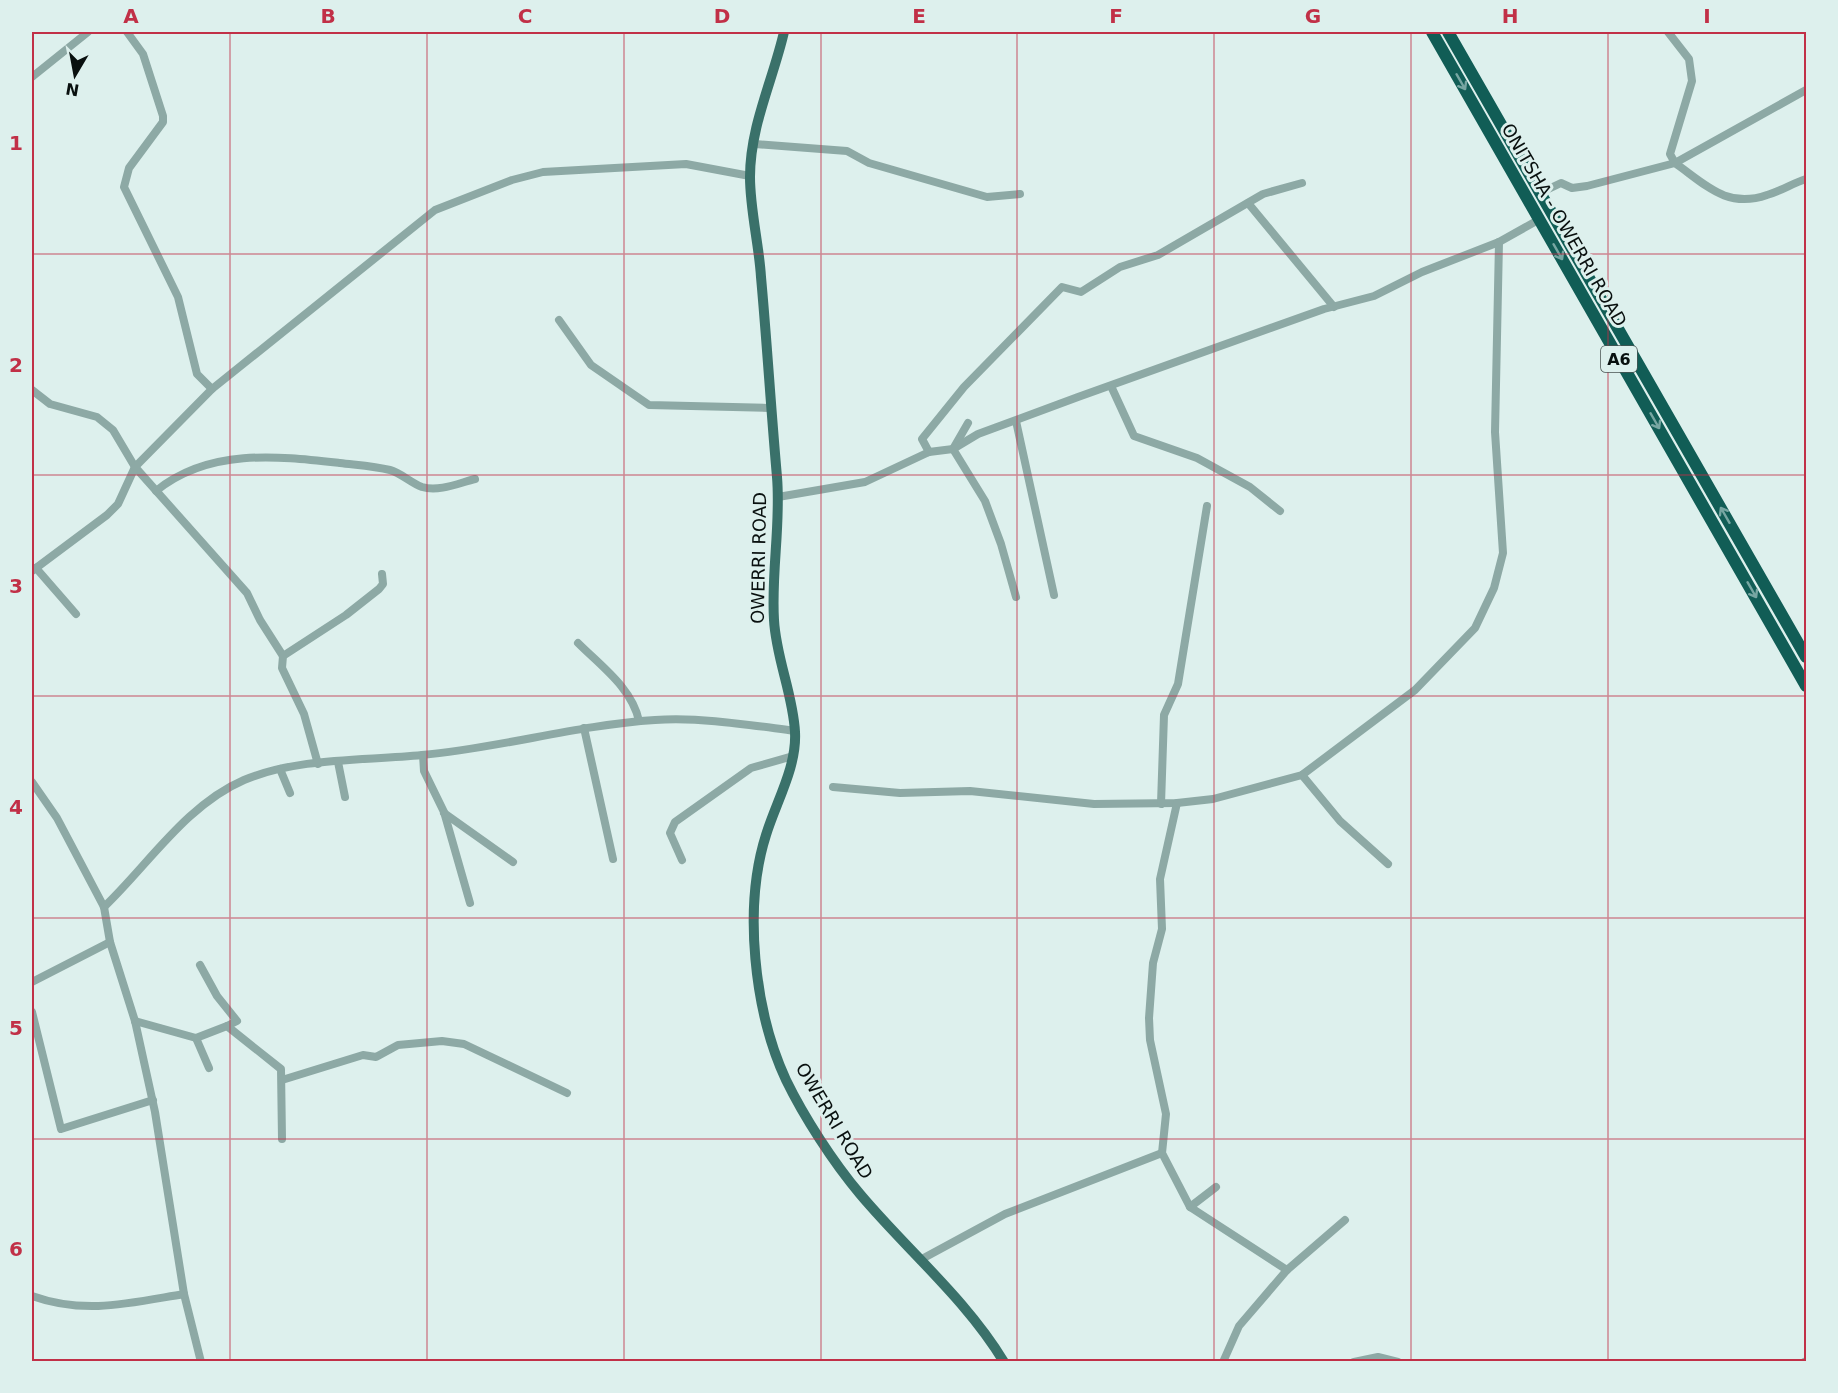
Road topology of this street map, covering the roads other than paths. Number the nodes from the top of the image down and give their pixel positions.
1 (88, 32) edge
2 (127, 32) edge
3 (784, 32) edge
4 (1432, 32) edge
5 (1448, 32) edge
6 (1668, 32) edge
7 (32, 77) edge
8 (1806, 90) edge
9 (755, 144) junction
10 (1675, 163) junction
11 (750, 176) junction
12 (1806, 179) edge
13 (1302, 183) dead end
14 (1540, 193) junction
15 (1020, 194) dead end
16 (1248, 203) junction
17 (1540, 219) junction
18 (1499, 242) junction
19 (1334, 307) junction
20 (559, 320) dead end
21 (1111, 386) junction
22 (212, 389) junction
23 (32, 390) edge
24 (770, 408) junction
25 (1016, 421) junction
26 (968, 423) dead end
27 (952, 449) junction
28 (929, 452) junction
29 (135, 467) junction
30 (476, 479) dead end
31 (156, 491) junction
32 (778, 497) junction
33 (1207, 506) dead end
34 (1280, 511) dead end
35 (34, 569) edge
36 (381, 574) dead end
37 (1054, 595) dead end
38 (1016, 597) dead end
39 (75, 614) dead end
40 (578, 643) dead end
41 (283, 656) junction
42 (1806, 657) edge
43 (1806, 686) edge
44 (639, 721) junction
45 (584, 728) junction
46 (795, 731) junction
47 (423, 755) junction
48 (793, 756) junction
49 (338, 762) junction
50 (318, 764) junction
51 (280, 769) junction
52 (1302, 776) junction
53 (32, 782) edge
54 (833, 787) dead end
55 (290, 793) dead end
56 (345, 797) dead end
57 (1177, 803) junction
58 (1161, 804) junction
59 (444, 812) junction
60 (613, 859) dead end
61 (682, 860) dead end
62 (513, 862) dead end
63 (1388, 864) dead end
64 (470, 903) dead end
65 (104, 908) junction
66 (110, 942) junction
67 (200, 965) dead end
68 (32, 982) edge
69 (32, 1012) edge
70 (135, 1022) junction
71 (227, 1026) junction
72 (196, 1038) junction
73 (209, 1068) dead end
74 (282, 1080) junction
75 (567, 1092) dead end
76 (153, 1100) junction
77 (282, 1140) dead end
78 (1162, 1153) junction
79 (1216, 1187) dead end
80 (1190, 1207) junction
81 (1345, 1220) dead end
82 (920, 1260) junction
83 (1287, 1270) junction
84 (184, 1294) junction
85 (32, 1296) edge
86 (201, 1362) edge
87 (1004, 1362) edge
88 (1222, 1362) edge
89 (1354, 1362) edge
90 (1398, 1362) edge

1 - 7 street
2 - 22 street
3 - 9 main road, OWERRI ROAD
4 -> 17 highway, ONITSHA - OWERRI ROAD / A6
5 - 14 highway, ONITSHA - OWERRI ROAD / A6
6 - 10 street
8 - 10 street
9 - 11 main road, OWERRI ROAD
9 - 15 street
10 - 12 street
10 - 14 street
11 - 22 street
11 - 24 main road, OWERRI ROAD
13 - 16 street
42 -> 14 highway, ONITSHA - OWERRI ROAD / A6
16 - 19 street
16 - 28 street
17 - 18 street
17 -> 43 highway, ONITSHA - OWERRI ROAD / A6
18 - 19 street
18 - 52 street
19 - 21 street
20 - 24 street
21 - 25 street
21 - 34 street
22 - 29 street
23 - 29 street
24 - 32 main road, OWERRI ROAD
25 - 27 street
25 - 37 street
26 - 27 street
27 - 28 street
27 - 38 street
28 - 32 street
29 - 31 street
29 - 35 street
30 - 31 street
31 - 41 street
32 - 46 main road, OWERRI ROAD
33 - 58 street
35 - 39 street
36 - 41 street
40 - 44 street
41 - 50 street
44 - 45 street
44 - 46 street
45 - 47 street
45 - 60 street
46 - 48 main road, OWERRI ROAD
47 - 49 street
47 - 59 street
48 - 61 street
48 - 82 main road, OWERRI ROAD
49 - 50 street
49 - 56 street
50 - 51 street
51 - 55 street
51 - 65 street
52 - 57 street
52 - 63 street
53 - 65 street
54 - 58 street
57 - 58 street
57 - 78 street
59 - 62 street
59 - 64 street
65 - 66 street
66 - 68 street
66 - 70 street
67 - 71 street
69 - 76 street
70 - 72 street
70 - 76 street
71 - 72 street
71 - 74 street
72 - 73 street
74 - 75 street
74 - 77 street
76 - 84 street
78 - 80 street
78 - 82 street
79 - 80 street
80 - 83 street
81 - 83 street
82 - 87 main road, OWERRI ROAD
83 - 88 street
84 - 85 street
84 - 86 street
89 - 90 street

